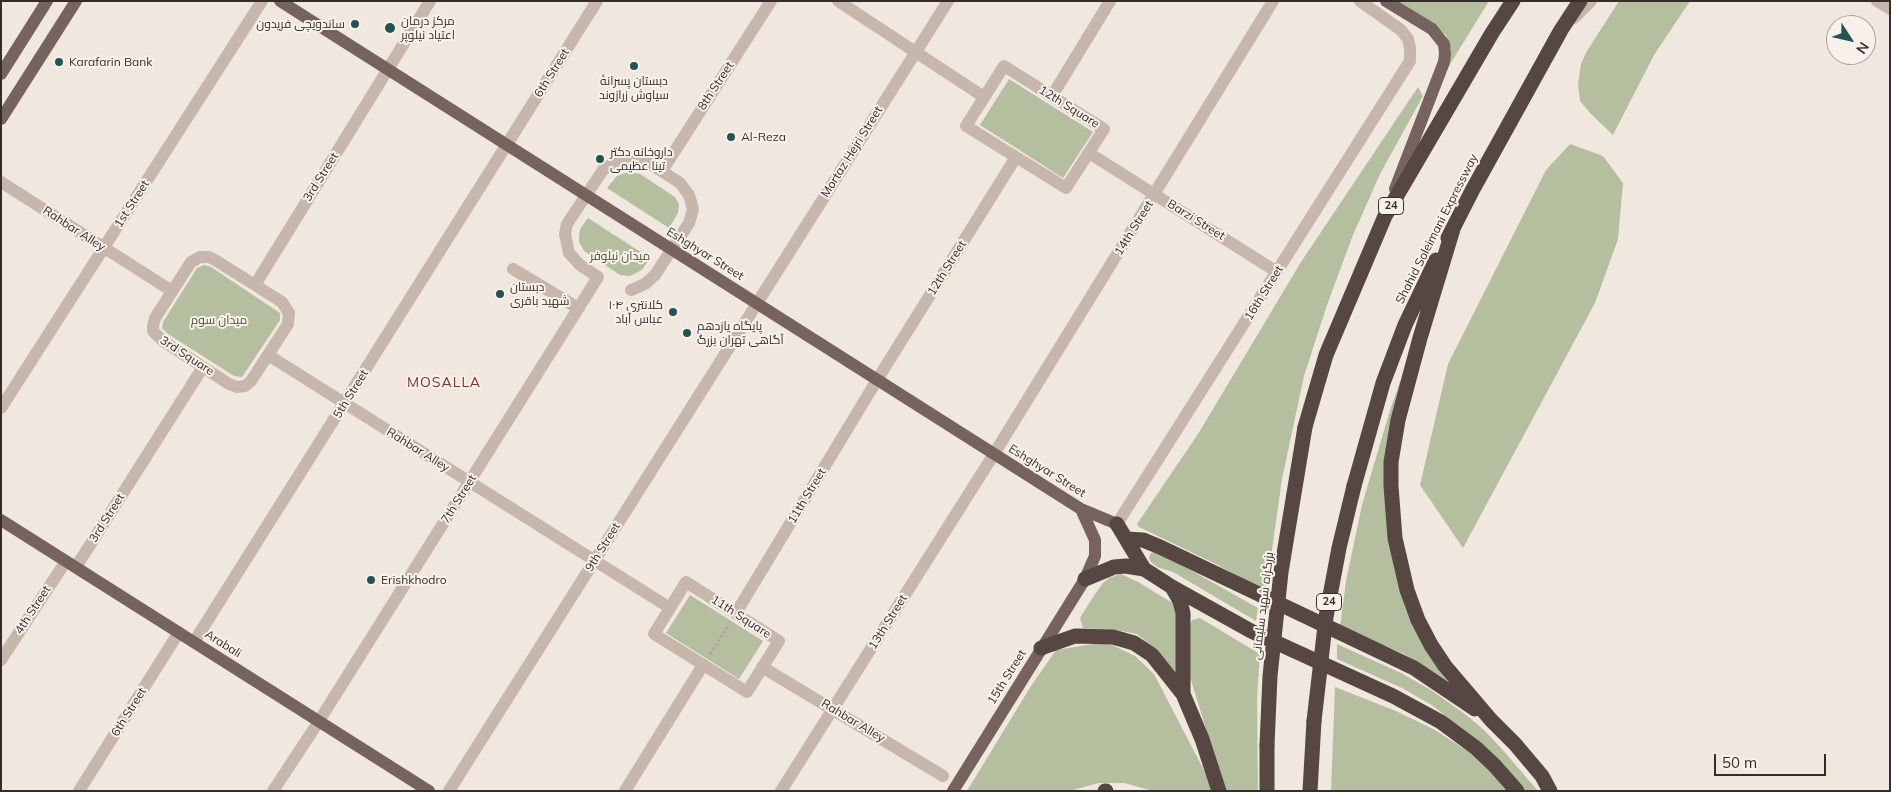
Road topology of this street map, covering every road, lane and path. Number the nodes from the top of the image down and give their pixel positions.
1 (47, 1) edge
2 (76, 1) edge
3 (262, 1) edge
4 (280, 1) edge
5 (430, 1) edge
6 (597, 1) edge
7 (771, 1) edge
8 (838, 1) edge
9 (948, 1) edge
10 (1110, 1) edge
11 (1273, 1) edge
12 (1360, 1) edge
13 (1386, 1) edge
14 (1513, 1) edge
15 (1580, 1) edge
16 (1591, 1) edge
17 (1877, 1) edge
18 (1890, 9) edge
19 (1561, 30) junction
20 (916, 52) junction
21 (388, 69) junction
22 (1, 74) edge
23 (1052, 96) junction
24 (984, 97) junction
25 (1, 119) edge
26 (507, 145) junction
27 (1089, 153) junction
28 (1016, 157) junction
29 (662, 171) junction
30 (1, 182) edge
31 (586, 195) junction
32 (1155, 195) junction
33 (1385, 216) junction
34 (1453, 230) junction
35 (104, 248) junction
36 (672, 249) junction
37 (513, 268) dead end
38 (1277, 272) junction
39 (255, 285) junction
40 (631, 290) dead end
41 (172, 291) junction
42 (757, 304) junction
43 (578, 308) junction
44 (268, 355) junction
45 (202, 367) junction
46 (877, 380) junction
47 (345, 404) junction
48 (1, 408) edge
49 (994, 454) junction
50 (469, 482) junction
51 (1081, 509) junction
52 (1, 520) edge
53 (1117, 524) junction
54 (1127, 538) junction
55 (595, 561) junction
56 (71, 564) junction
57 (1144, 569) junction
58 (1085, 579) junction
59 (1172, 587) junction
60 (670, 608) junction
61 (736, 613) junction
62 (179, 632) junction
63 (194, 642) junction
64 (1041, 648) junction
65 (1, 660) edge
66 (703, 665) junction
67 (762, 666) junction
68 (1183, 694) junction
69 (833, 709) junction
70 (1491, 720) junction
71 (319, 721) junction
72 (1310, 770) junction
73 (943, 776) dead end
74 (79, 791) edge
75 (273, 791) edge
76 (428, 791) edge
77 (450, 791) edge
78 (625, 791) edge
79 (781, 791) edge
80 (953, 791) edge
81 (1219, 791) edge
82 (1267, 791) edge
83 (1310, 791) edge
84 (1315, 791) edge
85 (1517, 791) edge
86 (1550, 791) edge

1 - 22 main road
2 - 25 main road
3 - 35 street, 1st Street
4 - 21 main road, Eshghyar Street
5 - 21 street
6 - 26 street, 6th Street
7 - 29 street, 8th Street
8 - 20 street
9 - 20 street, Mortaz Hejri Street
10 - 23 street
11 - 32 street, 14th Street
12 - 38 street, 16th Street
13 - 33 main road
14 - 33 highway, 24
15 - 19 highway, Shahid Soleimani Expressway / 24
16 - 19 street
17 - 18 street
19 - 34 highway, Shahid Soleimani Expressway / 24
20 - 24 street
20 - 42 street, Mortaz Hejri Street
21 - 26 main road, Eshghyar Street
21 - 39 street, 3rd Street
23 - 24 street, 12th Square
23 - 27 street, 12th Square
24 - 28 street, 12th Square
26 - 31 main road, Eshghyar Street
26 - 47 street, 5th Street
27 - 28 street, 12th Square
27 - 32 street, Barzi Street
28 - 46 street, 12th Street
29 - 31 street
29 - 36 street
30 - 35 street, Rahbar Alley
31 - 36 main road, Eshghyar Street
31 - 43 street, 7th Street
32 - 38 street, Barzi Street
32 - 49 street, 14th Street
33 - 82 highway, بزرگراه شهید سلیمانی / 24, bridge
34 - 70 highway
34 - 72 highway, Shahid Soleimani Expressway / 24, bridge
35 - 41 street, Rahbar Alley
35 - 48 street, 1st Street
36 - 40 street
36 - 42 main road, Eshghyar Street
37 - 43 street
38 - 53 street, 16th Street
39 - 41 street, 3rd Square
39 - 44 street, 3rd Square
41 - 45 street, 3rd Square
42 - 46 main road, Eshghyar Street
42 - 55 street, 9th Street
43 - 50 street, 7th Street
44 - 45 street, 3rd Square
44 - 47 street, Rahbar Alley
45 - 56 street, 3rd Street
46 - 49 main road, Eshghyar Street
46 - 61 street, 11th Street
47 - 50 street, Rahbar Alley
47 - 63 street, 5th Street
49 - 51 main road, Eshghyar Street
49 - 69 street, 13th Street
50 - 55 street, Rahbar Alley
50 - 71 street, 7th Street
51 - 53 main road, Eshghyar Street
51 - 58 main road, 15th Street
52 - 56 main road, Arabali
53 - 54 highway
54 - 57 highway
54 - 70 highway
55 - 60 street, Rahbar Alley
55 - 77 street, 9th Street
56 - 62 main road, Arabali
56 - 65 street, 4th Street
57 - 58 highway
57 - 59 highway
58 - 64 main road, 15th Street
59 - 68 highway
59 - 85 highway
60 - 61 street, 11th Square
60 - 66 street, 11th Square
61 - 66 path
61 - 67 street, 11th Square
62 - 63 main road, Arabali
62 - 74 street, 6th Street
63 - 71 main road, Arabali
64 - 68 highway
64 - 80 main road, 15th Street
66 - 67 street, 11th Square
66 - 78 street
67 - 69 street, Rahbar Alley
68 - 81 highway
69 - 73 street, Rahbar Alley
69 - 79 street, 13th Street
70 - 86 highway
71 - 75 street
71 - 76 main road, Arabali
72 - 83 highway, 24
72 - 84 highway

